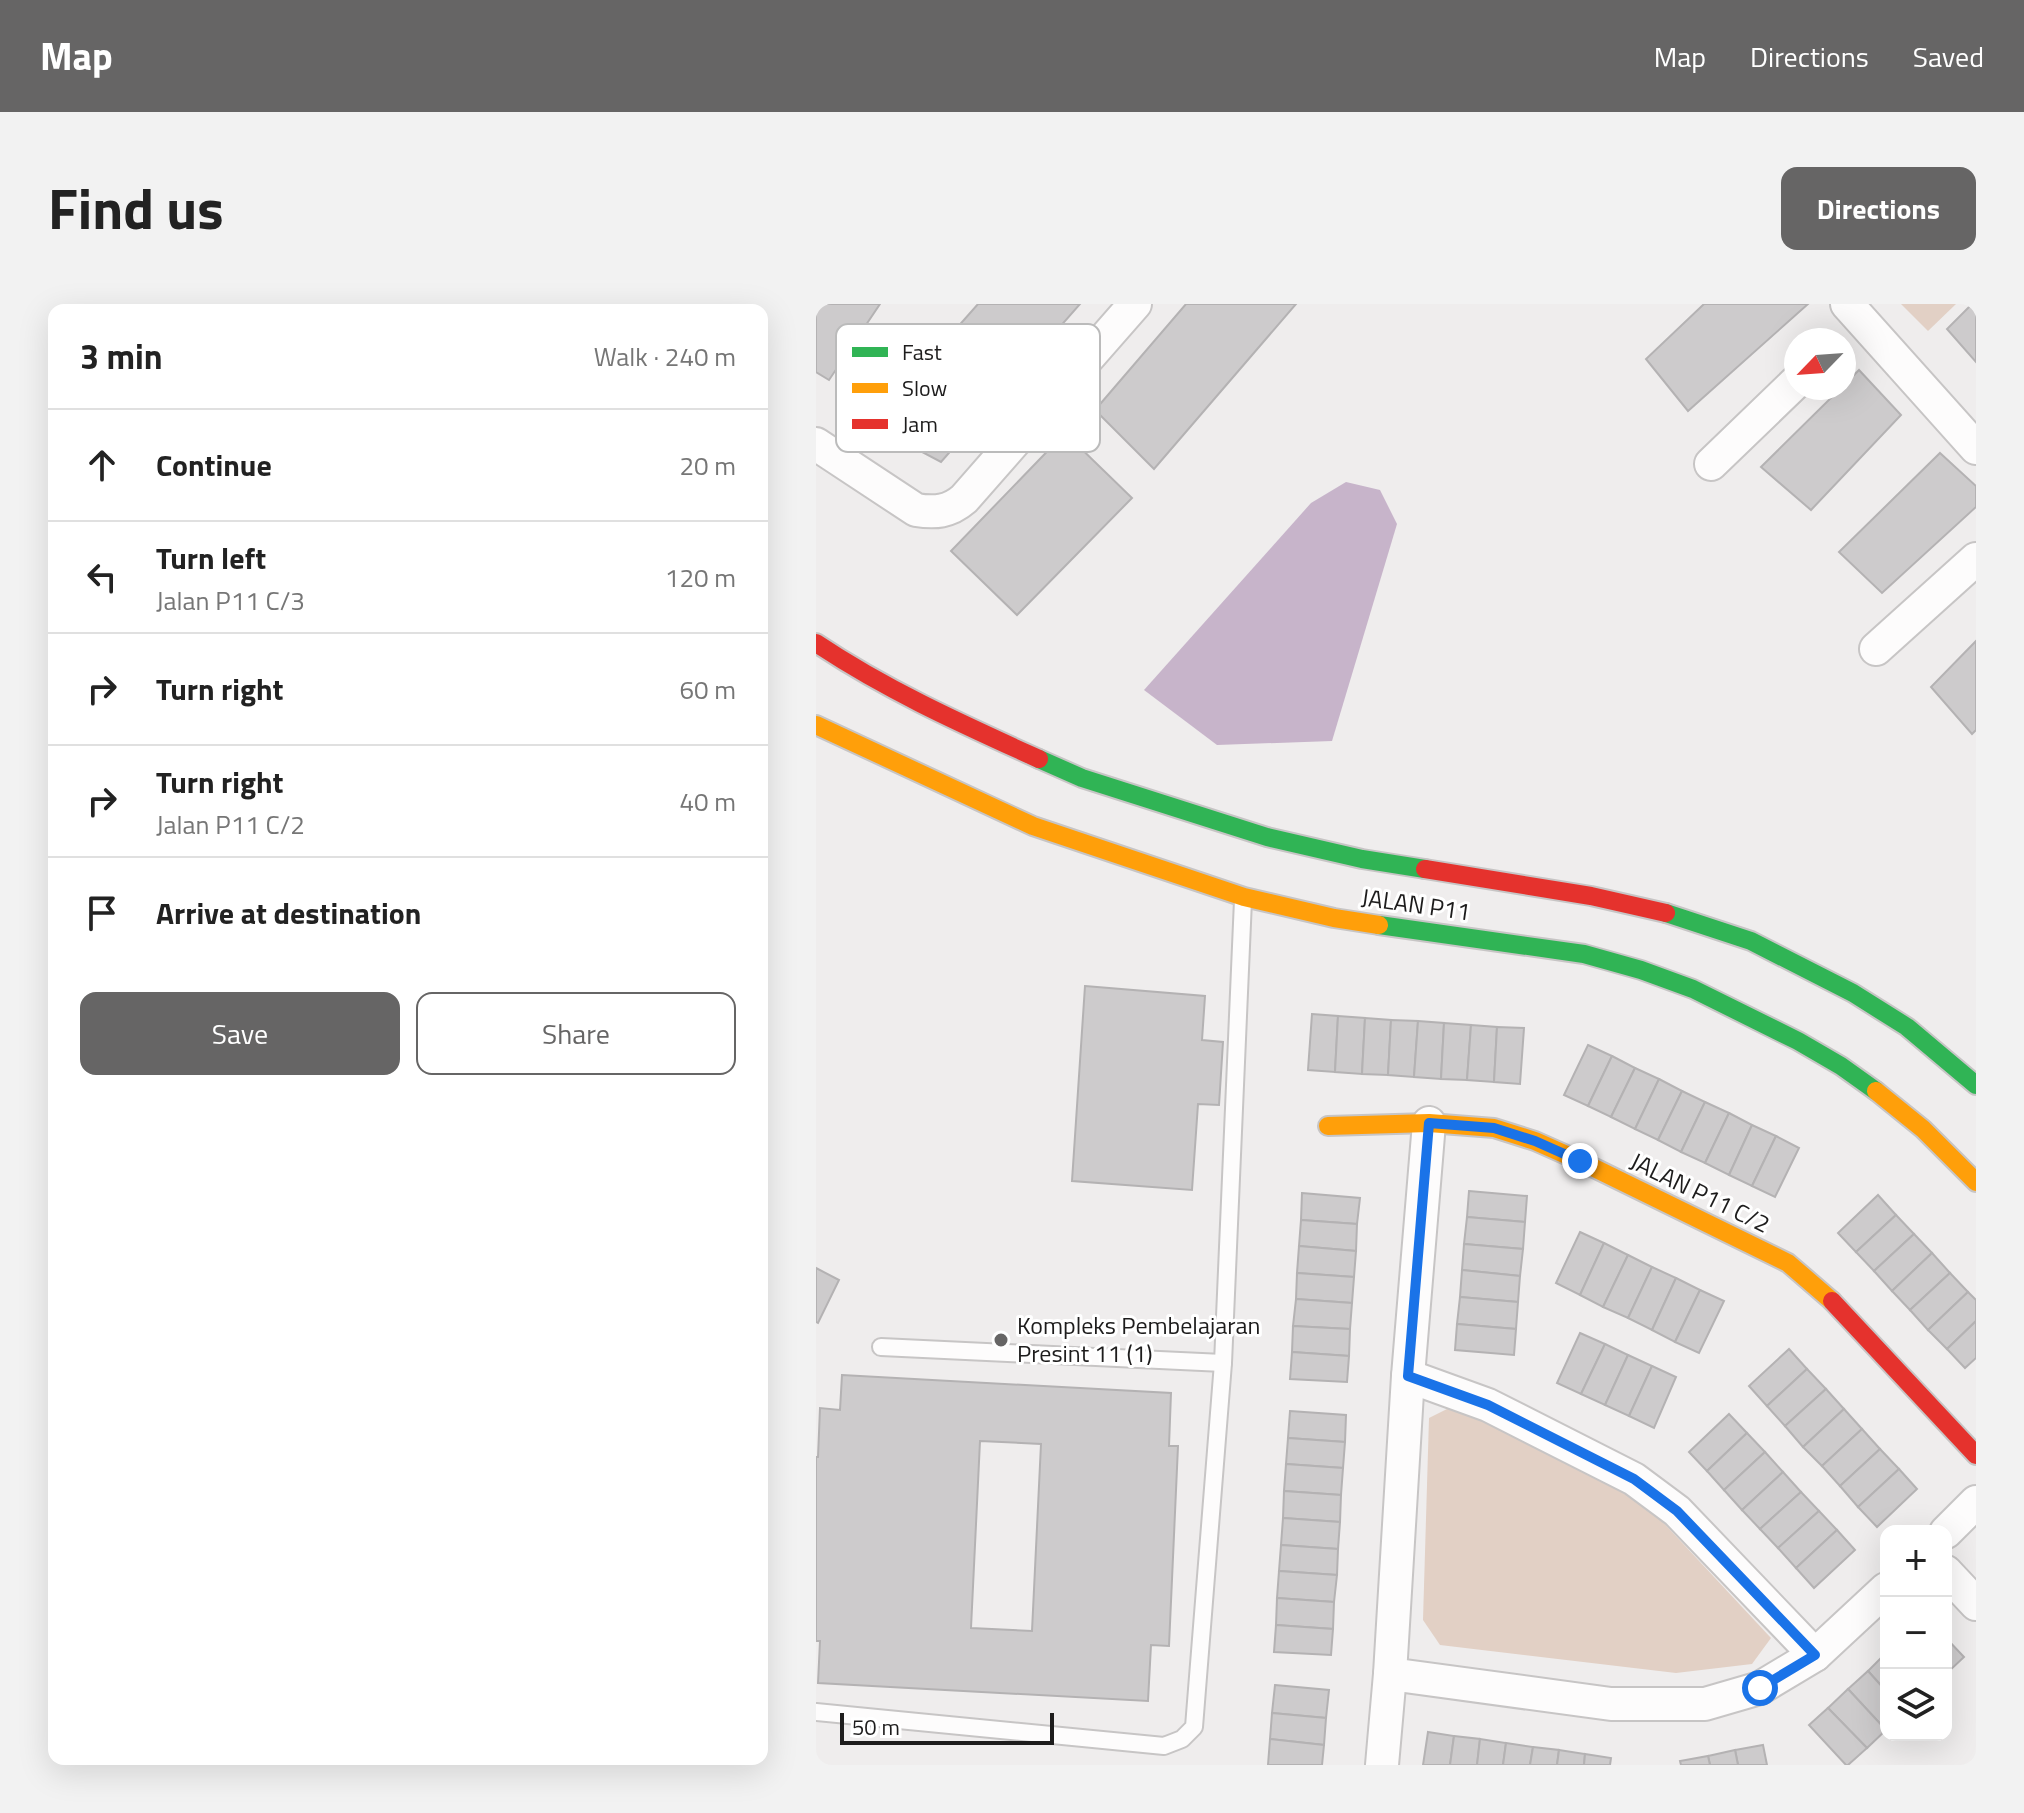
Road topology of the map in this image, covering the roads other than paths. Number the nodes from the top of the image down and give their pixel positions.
1 (1135, 304) edge
2 (1849, 321) edge
3 (1100, 344) edge
4 (1784, 394) edge
5 (816, 444) edge
6 (1976, 448) edge
7 (1006, 452) edge
8 (1711, 464) dead end
9 (1976, 559) edge
10 (816, 643) edge
11 (1876, 649) dead end
12 (816, 725) edge
13 (1244, 897) junction
14 (1976, 1085) edge
15 (1429, 1123) junction
16 (1328, 1126) dead end
17 (1976, 1182) edge
18 (881, 1347) dead end
19 (1223, 1363) junction
20 (1408, 1376) junction
21 (1976, 1455) edge
22 (1976, 1502) edge
23 (1952, 1526) edge
24 (1952, 1578) edge
25 (1880, 1595) edge
26 (1976, 1604) edge
27 (1815, 1655) junction
28 (1390, 1674) junction
29 (816, 1712) edge
30 (1382, 1765) edge

1 - 3 street
2 - 6 street
4 - 8 street
5 - 7 street
9 - 11 street
10 - 14 main road, JALAN P11
12 - 13 main road, JALAN P11
13 - 17 main road, JALAN P11
13 - 19 lane
15 - 16 main road, JALAN P11 C/2
15 - 20 street
15 - 21 main road, JALAN P11 C/2
18 - 19 lane
19 - 29 lane
20 - 27 street
20 - 28 street
22 - 23 street
24 - 26 street
25 - 27 street
27 - 28 street
28 - 30 street

